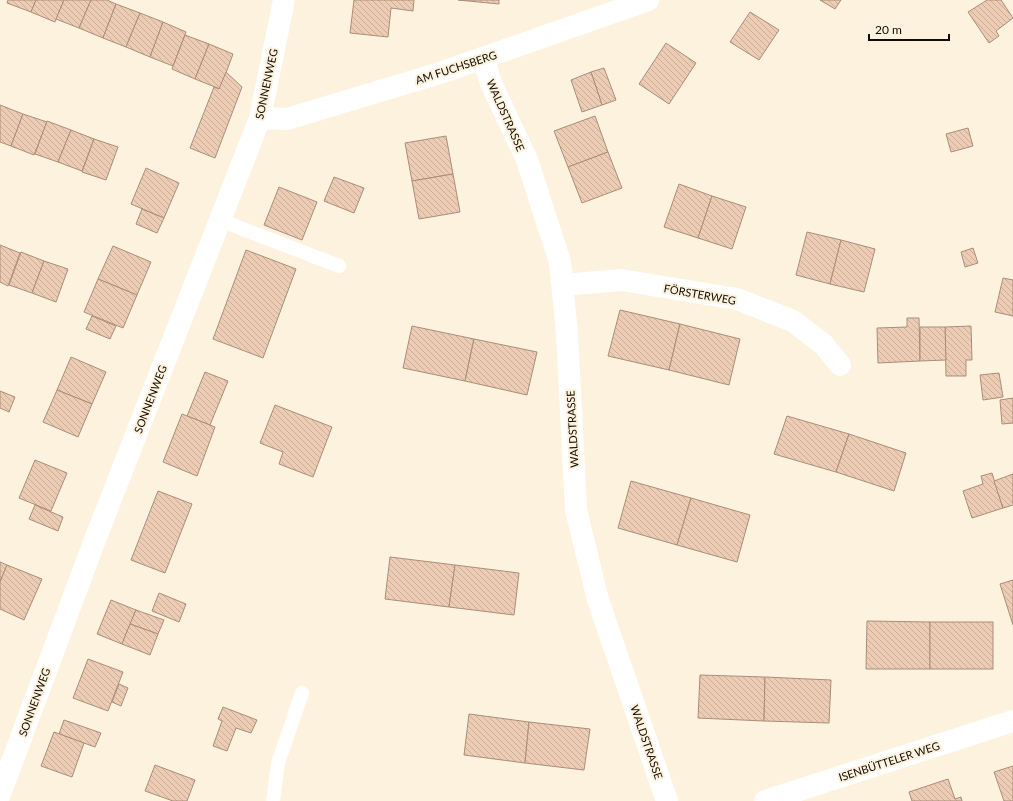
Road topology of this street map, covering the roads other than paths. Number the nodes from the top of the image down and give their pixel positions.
1 (284, 0) edge
2 (648, 0) edge
3 (482, 58) junction
4 (260, 118) junction
5 (220, 220) junction
6 (339, 266) dead end
7 (563, 285) junction
8 (840, 365) dead end
9 (302, 693) dead end
10 (1013, 721) edge
11 (0, 794) edge
12 (273, 801) edge
13 (667, 801) edge
14 (765, 801) edge

1 - 4 street, SONNENWEG
2 - 3 street, AM FUCHSBERG
3 - 4 street, AM FUCHSBERG
3 - 7 street, WALDSTRASSE
4 - 5 street, SONNENWEG
5 - 6 lane
5 - 11 street, SONNENWEG
7 - 8 street, FÖRSTERWEG
7 - 13 street, WALDSTRASSE
9 - 12 lane
10 - 14 street, ISENBÜTTELER WEG

